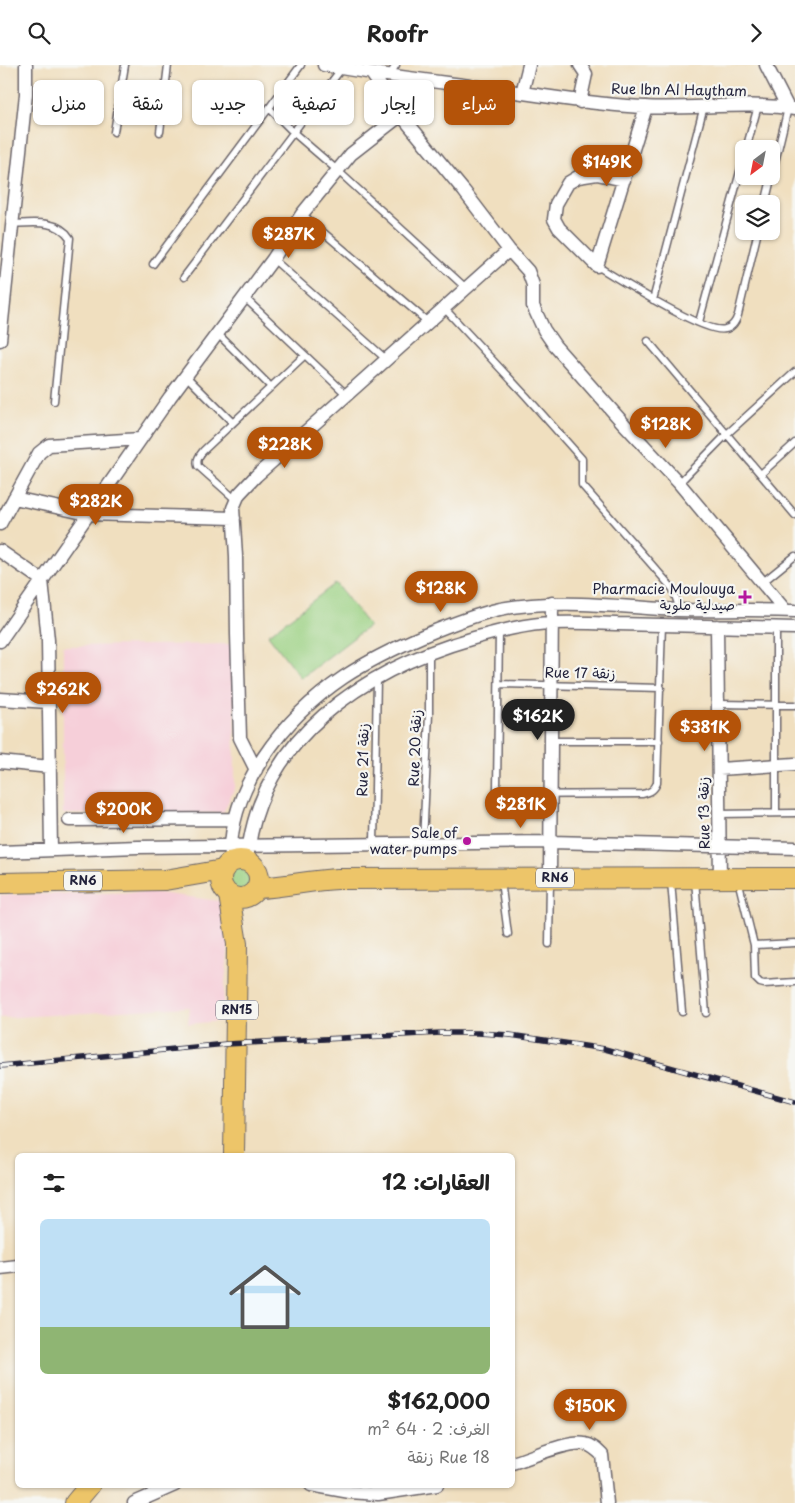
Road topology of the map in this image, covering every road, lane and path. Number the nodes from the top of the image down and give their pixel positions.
1 (26, 65) edge
2 (124, 65) edge
3 (168, 65) edge
4 (301, 65) edge
5 (324, 65) edge
6 (529, 65) edge
7 (580, 65) edge
8 (766, 65) edge
9 (342, 68) junction
10 (392, 70) edge
11 (372, 74) junction
12 (376, 80) edge
13 (522, 93) junction
14 (580, 102) junction
15 (704, 106) junction
16 (758, 106) junction
17 (646, 107) junction
18 (269, 108) junction
19 (792, 108) edge
20 (388, 125) edge
21 (409, 125) edge
22 (114, 132) dead end
23 (160, 132) dead end
24 (294, 133) junction
25 (749, 140) edge
26 (337, 170) junction
27 (624, 180) junction
28 (736, 185) edge
29 (768, 195) edge
30 (302, 213) junction
31 (13, 224) junction
32 (756, 240) edge
33 (510, 250) junction
34 (272, 259) junction
35 (153, 264) dead end
36 (597, 265) junction
37 (184, 277) dead end
38 (468, 289) junction
39 (2, 298) edge
40 (245, 298) junction
41 (653, 300) junction
42 (445, 309) junction
43 (699, 322) junction
44 (429, 323) junction
45 (218, 334) junction
46 (0, 340) edge
47 (648, 341) dead end
48 (305, 355) junction
49 (387, 360) junction
50 (795, 372) edge
51 (186, 376) junction
52 (271, 387) junction
53 (347, 395) junction
54 (54, 401) dead end
55 (233, 423) junction
56 (727, 433) junction
57 (140, 439) junction
58 (795, 443) edge
59 (762, 473) junction
60 (679, 483) junction
61 (14, 498) junction
62 (236, 500) junction
63 (88, 514) junction
64 (795, 515) edge
65 (234, 518) junction
66 (0, 524) edge
67 (0, 551) edge
68 (795, 556) edge
69 (42, 580) junction
70 (763, 582) junction
71 (552, 603) junction
72 (680, 610) junction
73 (790, 611) edge
74 (552, 623) junction
75 (662, 624) junction
76 (717, 626) junction
77 (776, 627) junction
78 (795, 628) edge
79 (499, 631) junction
80 (0, 641) edge
81 (429, 653) junction
82 (377, 677) junction
83 (499, 684) junction
84 (552, 685) junction
85 (661, 688) junction
86 (0, 699) edge
87 (49, 702) junction
88 (718, 704) junction
89 (776, 705) junction
90 (795, 705) edge
91 (552, 741) junction
92 (659, 741) junction
93 (0, 762) edge
94 (795, 764) edge
95 (776, 765) junction
96 (50, 767) junction
97 (256, 769) junction
98 (719, 769) junction
99 (552, 795) junction
100 (776, 813) junction
101 (795, 813) edge
102 (719, 814) junction
103 (232, 819) dead end
104 (68, 820) dead end
105 (551, 842) junction
106 (423, 843) junction
107 (374, 844) junction
108 (720, 847) junction
109 (795, 848) edge
110 (51, 850) junction
111 (0, 852) edge
112 (243, 868) junction
113 (670, 878) junction
114 (795, 878) edge
115 (500, 879) junction
116 (550, 879) junction
117 (694, 879) junction
118 (729, 879) junction
119 (165, 880) junction
120 (0, 883) edge
121 (227, 893) junction
122 (508, 934) dead end
123 (795, 943) edge
124 (237, 944) junction
125 (549, 944) dead end
126 (754, 945) junction
127 (795, 983) edge
128 (682, 1012) dead end
129 (706, 1013) dead end
130 (234, 1153) edge
131 (15, 1266) edge
132 (0, 1268) edge
133 (515, 1462) edge
134 (88, 1488) edge
135 (168, 1488) edge
136 (328, 1488) edge
137 (417, 1488) edge
138 (75, 1503) edge
139 (134, 1503) edge
140 (607, 1503) edge

1 - 31 street
2 - 22 lane
3 - 23 lane
4 - 18 lane
5 - 9 street, Rue Ibn Al Haytham
6 - 13 street
7 - 14 street
8 - 19 street
9 - 11 street, Rue Ibn Al Haytham
9 - 24 lane
10 - 11 street, Rue Ibn Al Haytham
10 - 13 street, Rue Ibn Al Haytham
11 - 12 street
13 - 14 street, Rue Ibn Al Haytham
14 - 17 street, Rue Ibn Al Haytham
15 - 16 street, Rue Ibn Al Haytham
15 - 17 street, Rue Ibn Al Haytham
15 - 41 lane
16 - 19 street, Rue Ibn Al Haytham
16 - 25 lane
17 - 27 street
18 - 24 lane
18 - 35 lane
19 - 29 lane
20 - 26 street
21 - 33 street
24 - 26 lane
24 - 37 lane
26 - 30 street
26 - 38 lane
27 - 36 street
27 - 36 street
28 - 43 lane
30 - 34 street
30 - 44 lane
31 - 39 street
31 - 54 lane
32 - 43 lane
33 - 38 street
33 - 60 street
34 - 40 street
34 - 49 lane
36 - 41 lane
38 - 42 street
39 - 46 street
40 - 45 street
40 - 48 lane
41 - 43 lane
42 - 44 street
42 - 72 lane
44 - 49 street
45 - 51 street
45 - 52 lane
47 - 56 lane
48 - 52 lane
48 - 53 lane
49 - 53 street
50 - 56 lane
51 - 55 lane
51 - 57 street
52 - 55 lane
53 - 62 street
55 - 62 lane
56 - 59 lane
56 - 60 lane
57 - 61 street
57 - 63 street
58 - 59 lane
59 - 64 lane
60 - 70 street
61 - 63 street
61 - 66 street
62 - 65 street
63 - 65 street
63 - 69 street
65 - 97 street
67 - 69 street
68 - 70 lane
69 - 80 street
69 - 87 street
70 - 73 street
71 - 72 street
71 - 74 street
71 - 97 street
72 - 73 street
74 - 75 street
74 - 79 street
74 - 84 street
75 - 76 street
75 - 85 lane
76 - 77 street
76 - 88 street, Rue 13 زنقة
77 - 78 street
77 - 89 lane
79 - 81 street
79 - 83 lane
81 - 82 street
81 - 106 lane, Rue 20 زنقة
82 - 107 lane, Rue 21 زنقة
82 - 112 street
83 - 84 lane, Rue 17 زنقة
83 - 99 lane
84 - 85 lane, Rue 17 زنقة
84 - 91 street
85 - 92 lane
86 - 87 street
87 - 96 street
88 - 89 lane
88 - 98 street, Rue 13 زنقة
89 - 90 lane
89 - 95 lane
91 - 92 lane
91 - 99 street
92 - 99 lane
93 - 96 street
94 - 95 street
95 - 98 street
95 - 100 lane
96 - 110 street
97 - 112 street
98 - 102 street, Rue 13 زنقة
99 - 105 street
100 - 101 lane
100 - 102 lane
102 - 108 street, Rue 13 زنقة
103 - 104 street
105 - 106 street
105 - 108 street
105 - 116 street
106 - 107 street
107 - 112 street
108 - 109 street
108 - 118 street, Rue 13 زنقة
110 - 111 street
110 - 112 street
112 - 115 main road, RN6
112 - 119 main road, RN6
112 - 121 main road
112 - 121 main road, RN6
112 - 124 main road, RN15
113 - 116 main road, RN6
113 - 117 main road, RN6
113 - 128 lane
114 - 118 main road, RN6
115 - 116 main road, RN6
115 - 122 lane
116 - 125 lane
117 - 118 main road, RN6
117 - 129 lane
118 - 126 lane
119 - 120 main road, RN6
119 - 121 main road, RN6
121 - 124 main road, RN15
123 - 126 lane
124 - 130 main road, RN15
126 - 127 lane
131 - 132 street
133 - 140 street
134 - 138 main road
135 - 139 street
136 - 137 street

